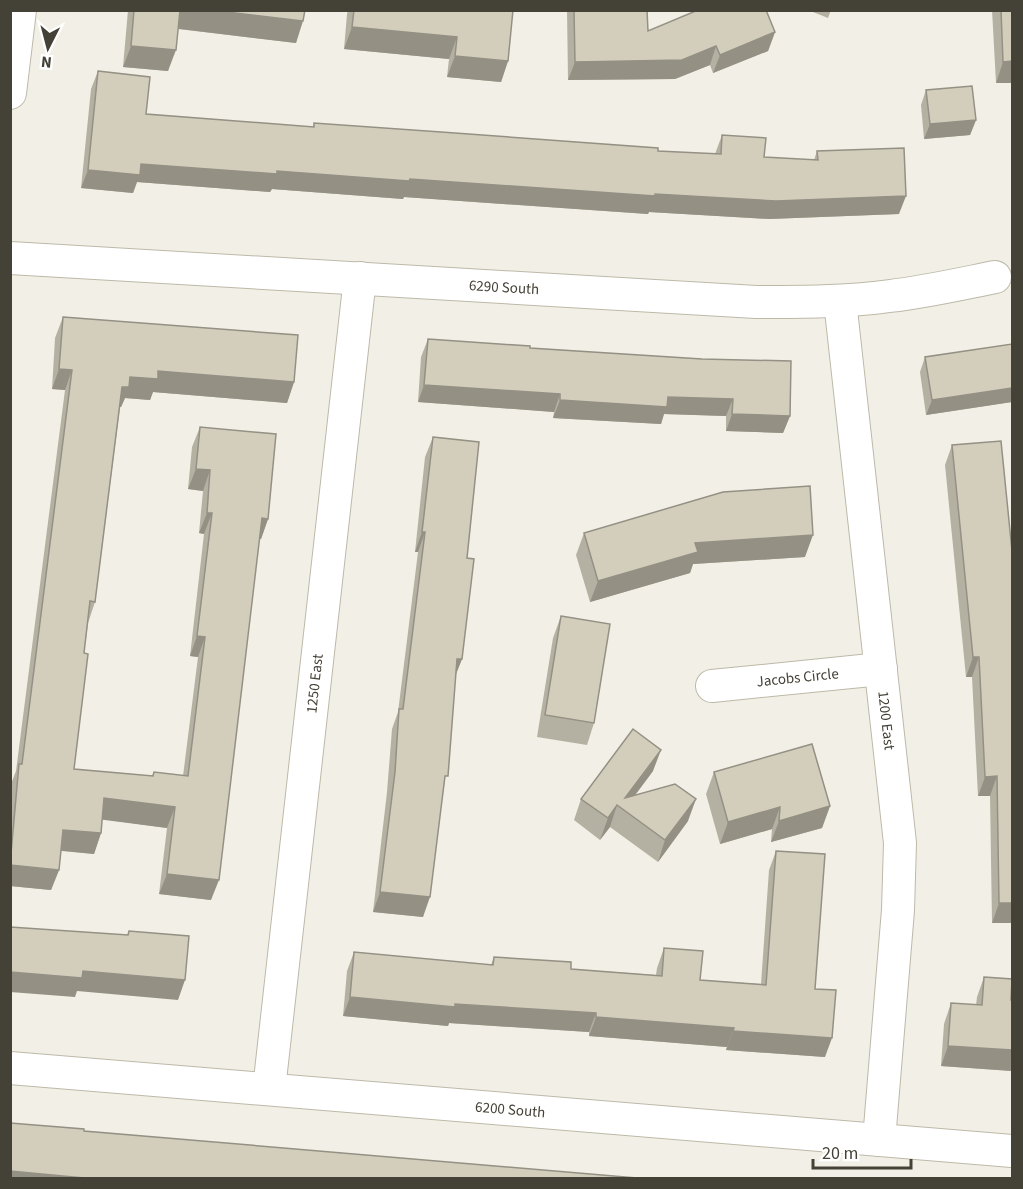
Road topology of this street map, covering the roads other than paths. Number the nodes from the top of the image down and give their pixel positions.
1 (20, 10) edge
2 (10, 93) edge
3 (10, 258) edge
4 (995, 277) dead end
5 (360, 278) junction
6 (840, 300) junction
7 (881, 669) junction
8 (712, 686) dead end
9 (10, 1068) edge
10 (269, 1089) junction
11 (879, 1140) junction
12 (1012, 1151) edge

1 - 2 street
3 - 5 street, 6290 South
4 - 6 street, 6290 South
5 - 6 street, 6290 South
5 - 10 street, 1250 East
6 - 7 street, 1200 East
7 - 8 street, Jacobs Circle
7 - 11 street, 1200 East
9 - 10 street, 6200 South
10 - 11 street, 6200 South
11 - 12 street, 6200 South

